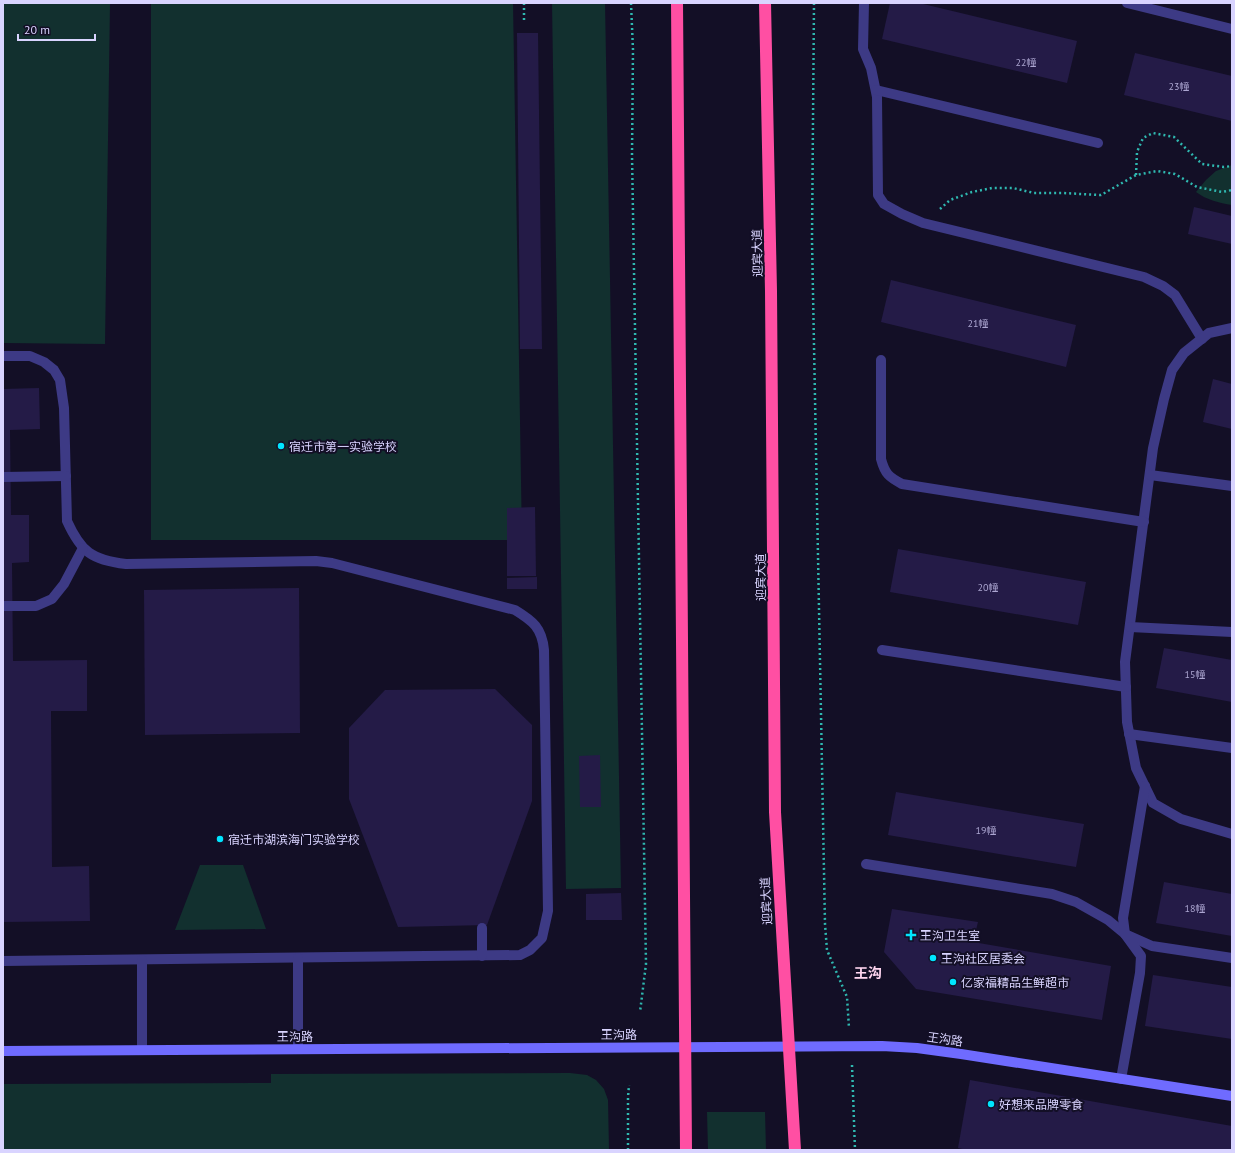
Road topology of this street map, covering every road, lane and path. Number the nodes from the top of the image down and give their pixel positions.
1 (524, 3) edge
2 (631, 3) edge
3 (677, 3) edge
4 (765, 3) edge
5 (814, 3) edge
6 (864, 3) edge
7 (1127, 3) edge
8 (524, 23) dead end
9 (1232, 29) edge
10 (876, 90) junction
11 (1098, 143) dead end
12 (1232, 166) edge
13 (1136, 175) junction
14 (1232, 190) edge
15 (923, 223) junction
16 (1232, 328) edge
17 (1202, 339) junction
18 (3, 356) edge
19 (881, 360) dead end
20 (1150, 475) junction
21 (66, 476) junction
22 (3, 477) edge
23 (1232, 486) edge
24 (1144, 522) junction
25 (83, 548) junction
26 (3, 606) edge
27 (1130, 627) junction
28 (1232, 632) edge
29 (882, 650) dead end
30 (1126, 687) junction
31 (1129, 734) junction
32 (1232, 748) edge
33 (1145, 786) junction
34 (1232, 834) edge
35 (866, 864) dead end
36 (482, 928) dead end
37 (1125, 934) junction
38 (482, 956) junction
39 (298, 958) junction
40 (1232, 958) edge
41 (142, 960) junction
42 (3, 961) edge
43 (640, 1012) dead end
44 (789, 1046) junction
45 (851, 1046) junction
46 (685, 1047) junction
47 (298, 1049) junction
48 (142, 1050) junction
49 (3, 1051) edge
50 (1121, 1079) junction
51 (629, 1085) dead end
52 (1232, 1096) edge
53 (628, 1150) edge
54 (686, 1150) edge
55 (795, 1150) edge
56 (855, 1150) edge

1 - 8 path
2 - 43 path
3 - 46 highway
4 - 44 highway, 迎宾大道
5 - 45 path
6 - 10 lane
7 - 9 lane
10 - 11 lane
10 - 15 lane
12 - 13 path
13 - 14 path
13 - 15 path
15 - 17 lane
16 - 17 lane
17 - 20 lane
18 - 21 lane
19 - 24 lane
20 - 23 lane
20 - 24 lane
21 - 22 lane
21 - 25 lane
24 - 27 lane
25 - 26 lane
25 - 38 lane
27 - 28 lane
27 - 30 lane
29 - 30 lane
30 - 31 lane
31 - 32 lane
31 - 33 lane
33 - 34 lane
33 - 37 lane
35 - 37 lane
36 - 38 lane
37 - 40 lane
37 - 50 lane
38 - 39 lane
39 - 41 lane
39 - 47 lane
41 - 42 lane
41 - 48 lane
44 - 45 street, 王沟路
44 - 46 street, 王沟路
44 - 55 highway, 迎宾大道
45 - 50 street, 王沟路
45 - 56 path
46 - 47 street, 王沟路
46 - 54 highway
47 - 48 street, 王沟路
48 - 49 street, 王沟路
50 - 52 street, 王沟路
51 - 53 path

